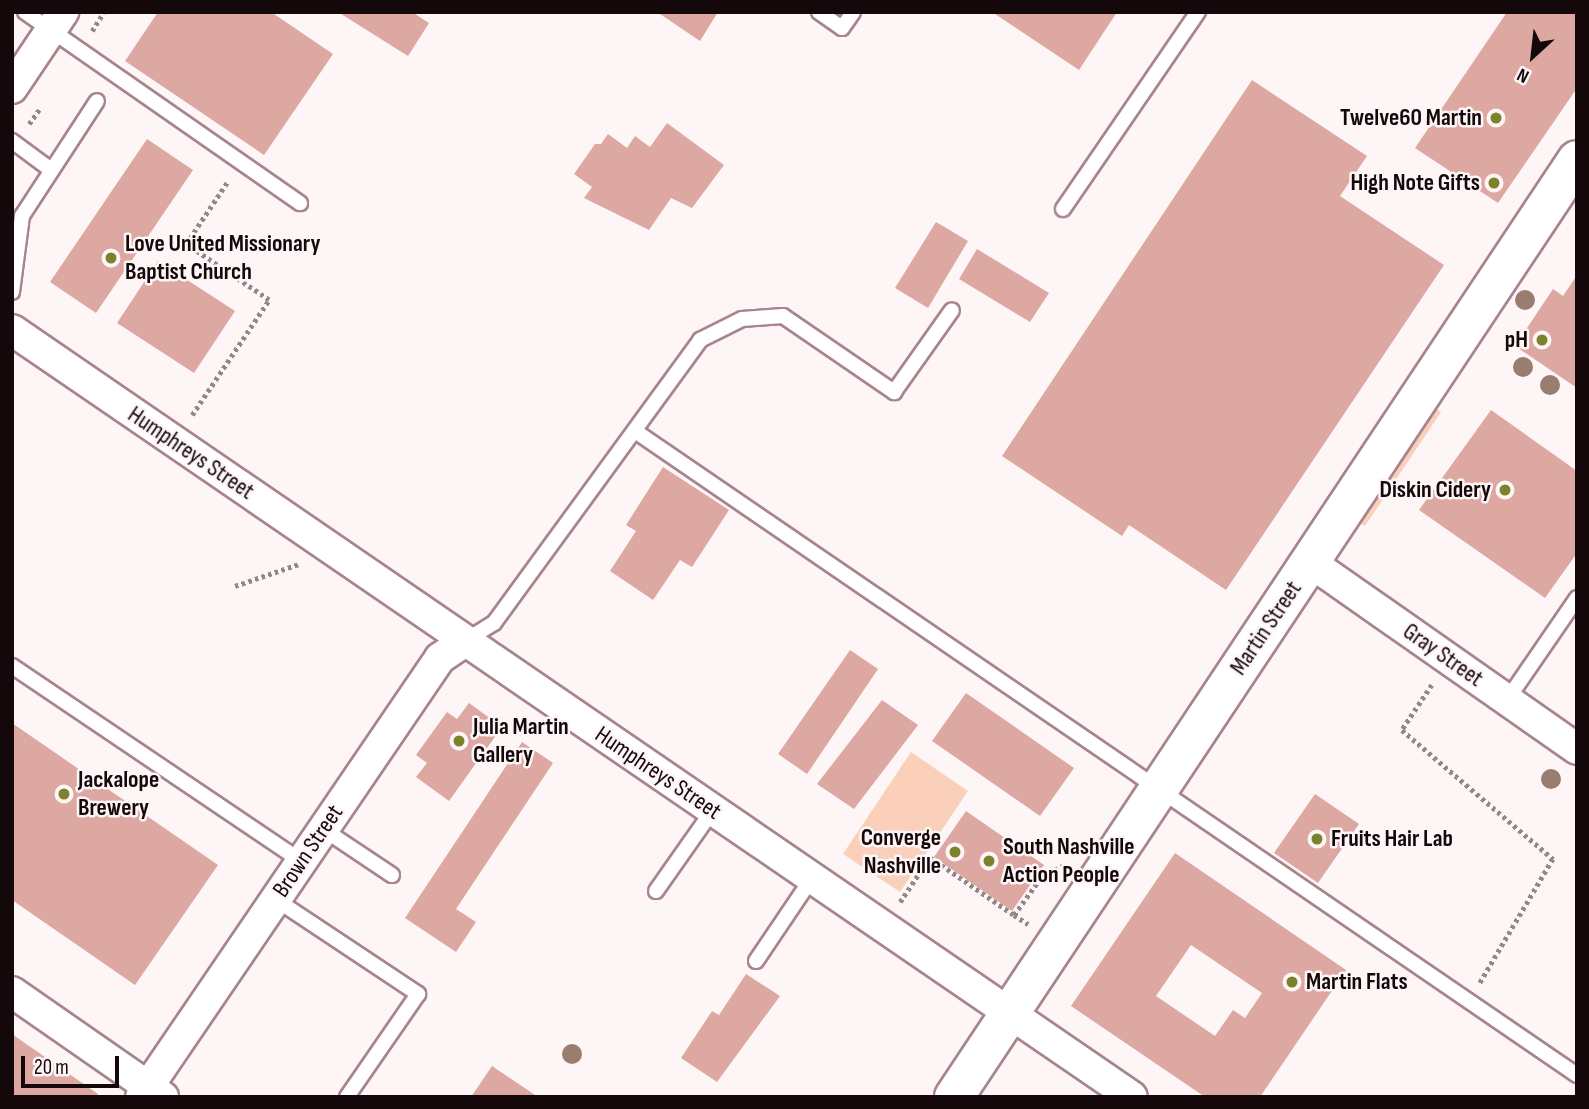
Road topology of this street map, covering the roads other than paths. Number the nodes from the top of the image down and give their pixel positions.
1 (25, 12) edge
2 (819, 12) edge
3 (853, 12) edge
4 (1198, 12) edge
5 (57, 21) edge
6 (12, 88) edge
7 (97, 100) dead end
8 (12, 141) edge
9 (1577, 160) edge
10 (51, 170) junction
11 (300, 203) dead end
12 (1063, 209) dead end
13 (12, 292) edge
14 (952, 310) dead end
15 (12, 330) edge
16 (635, 430) junction
17 (1310, 562) junction
18 (1577, 598) edge
19 (465, 641) junction
20 (12, 666) edge
21 (1507, 700) junction
22 (1577, 749) edge
23 (1158, 792) junction
24 (713, 810) junction
25 (323, 829) junction
26 (301, 861) junction
27 (392, 876) dead end
28 (812, 878) junction
29 (656, 891) dead end
30 (275, 899) junction
31 (756, 961) dead end
32 (12, 992) edge
33 (1011, 1013) junction
34 (1577, 1075) edge
35 (151, 1093) edge
36 (347, 1097) edge
37 (954, 1097) edge
38 (1132, 1097) edge

1 - 5 lane
2 - 3 lane
4 - 12 lane
5 - 6 street
5 - 11 lane
7 - 10 lane
8 - 10 lane
9 - 17 street, Martin Street
10 - 13 lane
14 - 16 lane
15 - 19 street, Humphreys Street
16 - 19 lane, Brown Street
16 - 23 lane
17 - 21 street, Gray Street
17 - 23 street, Martin Street
18 - 21 lane
19 - 24 street, Humphreys Street
19 - 25 street, Brown Street
20 - 26 lane
21 - 22 street, Gray Street
23 - 33 street, Martin Street
23 - 34 lane
24 - 28 street, Humphreys Street
24 - 29 lane
25 - 26 street, Brown Street
25 - 27 lane
26 - 30 street, Brown Street
28 - 31 lane
28 - 33 street, Humphreys Street
30 - 35 street, Brown Street
30 - 36 lane
32 - 35 street
33 - 37 street, Martin Street
33 - 38 street, Humphreys Street

